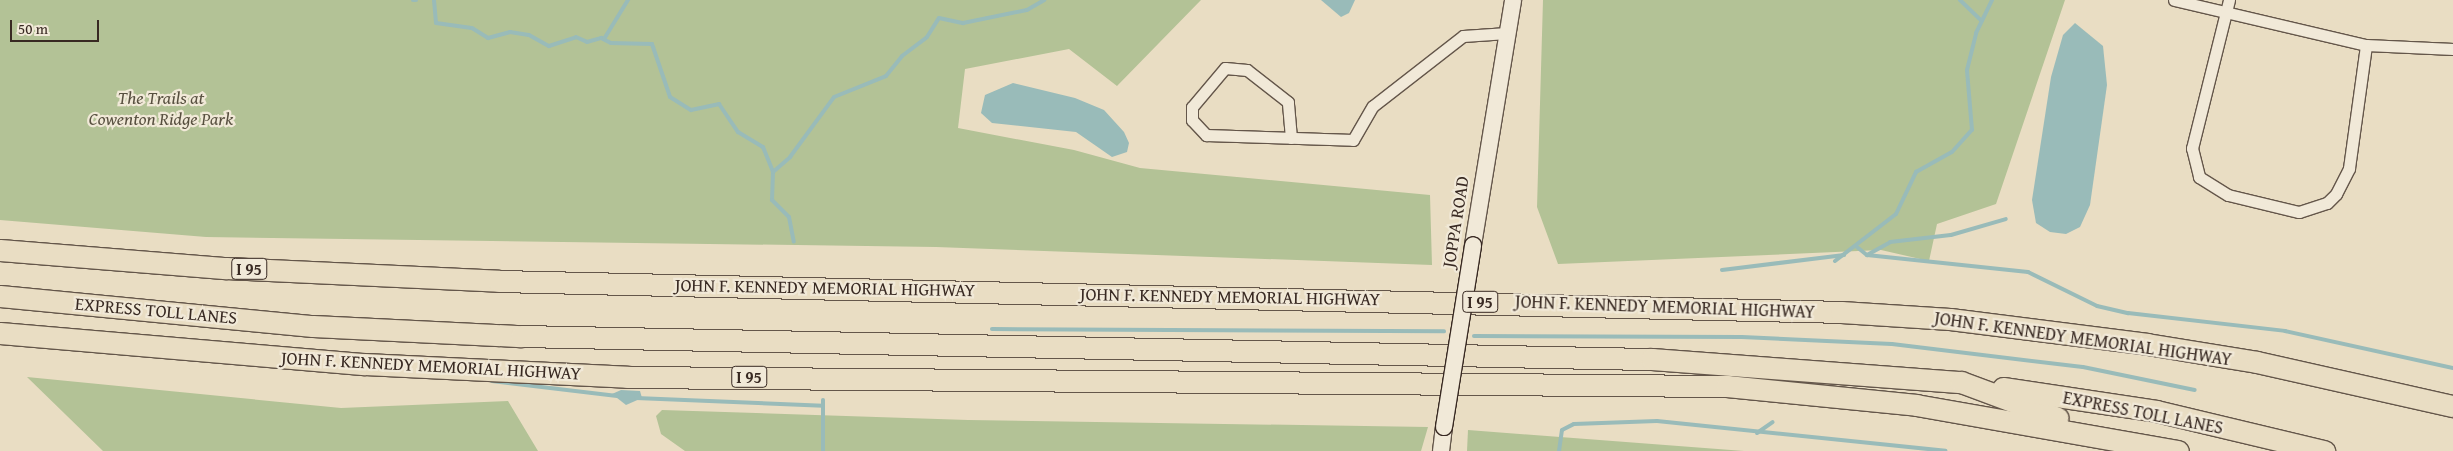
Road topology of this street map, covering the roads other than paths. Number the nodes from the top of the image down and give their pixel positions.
1 (1512, 0) edge
2 (2174, 0) edge
3 (2229, 0) edge
4 (2225, 11) junction
5 (1507, 33) junction
6 (2366, 44) junction
7 (2453, 49) edge
8 (1291, 138) junction
9 (0, 250) edge
10 (0, 296) edge
11 (0, 334) edge
12 (1961, 382) junction
13 (2453, 406) edge
14 (2112, 438) junction
15 (1441, 451) edge
16 (2178, 451) edge
17 (2324, 451) edge

1 - 5 street, JOPPA ROAD
2 - 4 street
3 - 4 street
4 - 6 street
4 - 6 street
5 - 8 street
5 - 15 street, JOPPA ROAD, bridge
6 - 7 street
8 - 8 street
9 - 13 highway, JOHN F. KENNEDY MEMORIAL HIGHWAY / I 95
10 - 12 highway, EXPRESS TOLL LANES
11 - 14 highway, JOHN F. KENNEDY MEMORIAL HIGHWAY / I 95
12 - 14 highway
12 - 17 highway, EXPRESS TOLL LANES
14 - 16 highway, JOHN F. KENNEDY MEMORIAL HIGHWAY / I 95

